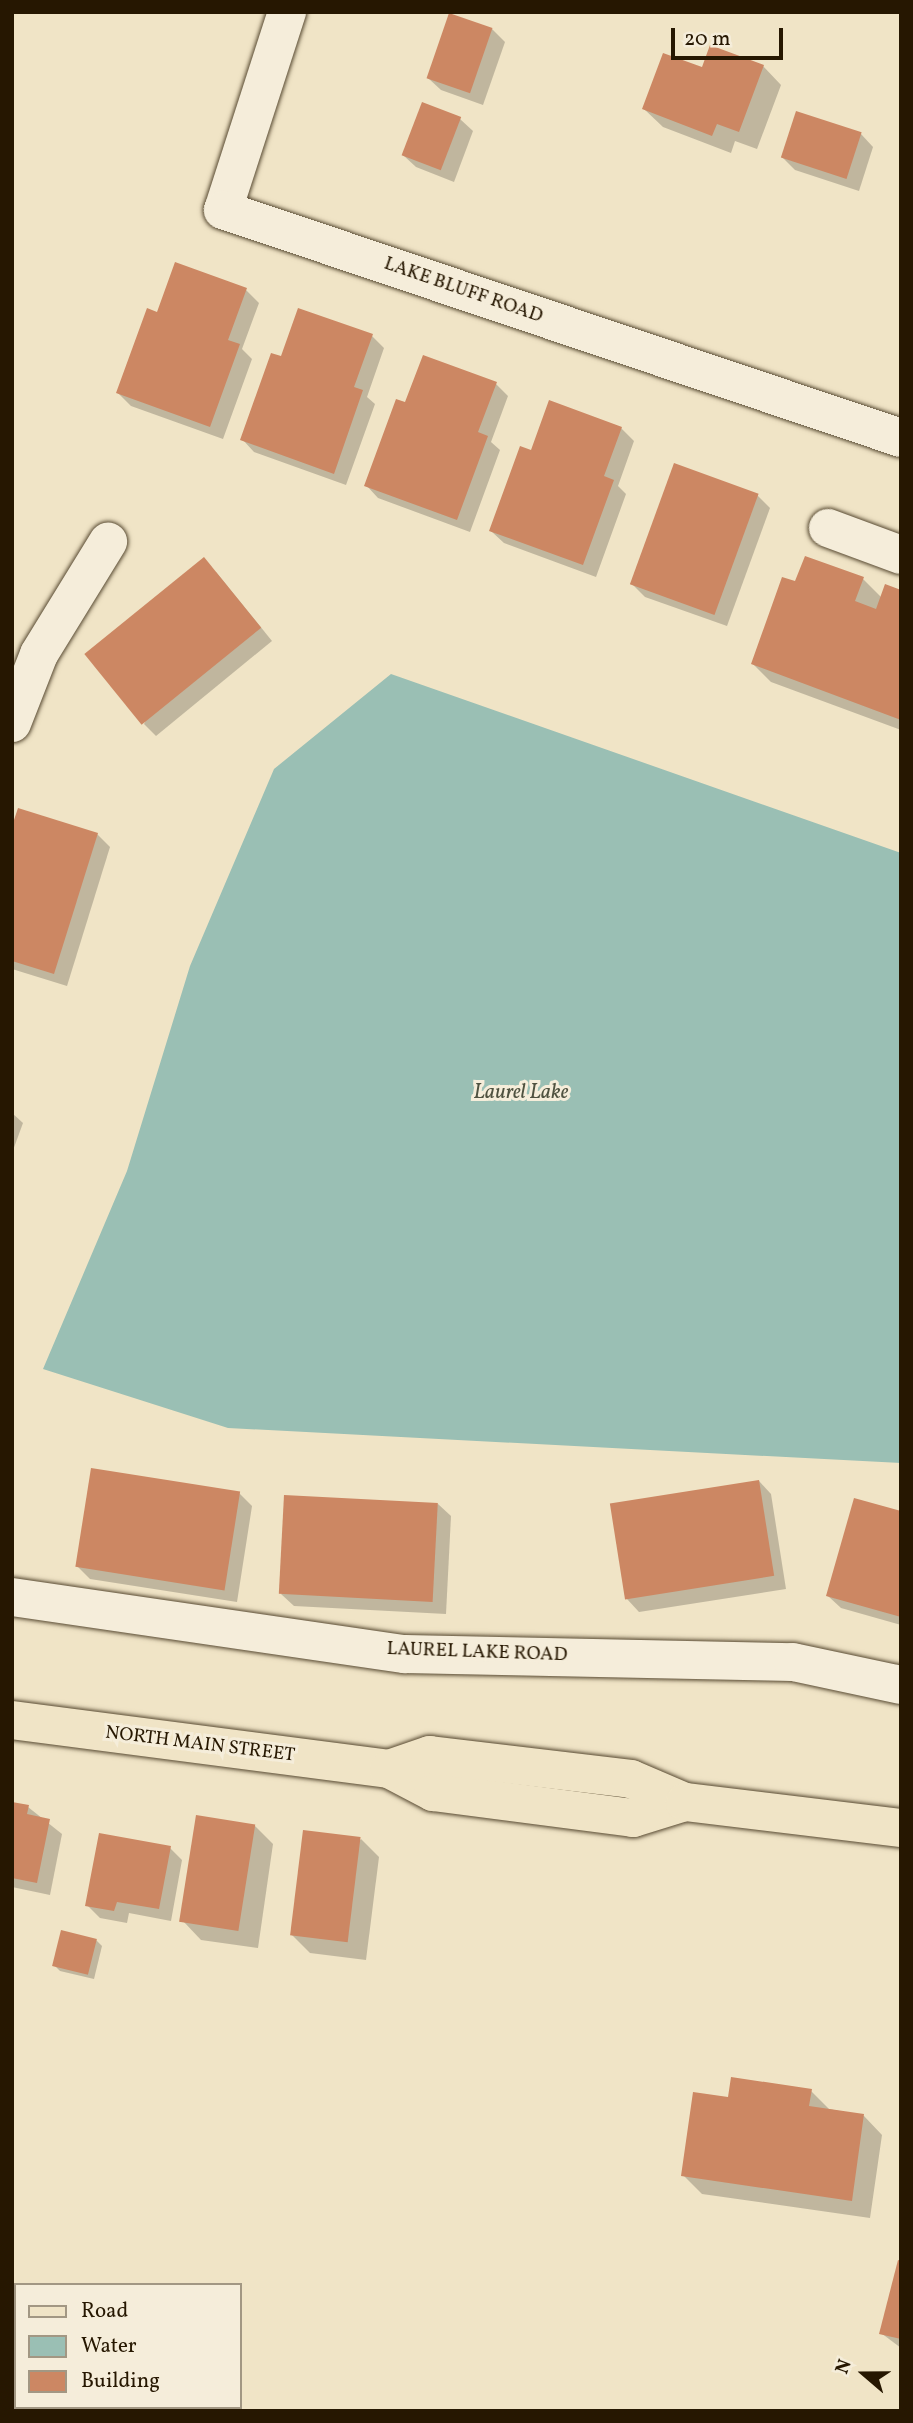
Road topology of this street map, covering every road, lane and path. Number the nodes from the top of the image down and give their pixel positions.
1 (287, 12) edge
2 (901, 438) edge
3 (828, 528) dead end
4 (108, 542) dead end
5 (901, 555) edge
6 (12, 723) edge
7 (12, 1597) edge
8 (901, 1685) edge
9 (12, 1720) edge
10 (901, 1828) edge

1 - 2 street, LAKE BLUFF ROAD
3 - 5 street
4 - 6 street
7 - 8 street, LAUREL LAKE ROAD
9 - 10 main road, NORTH MAIN STREET

